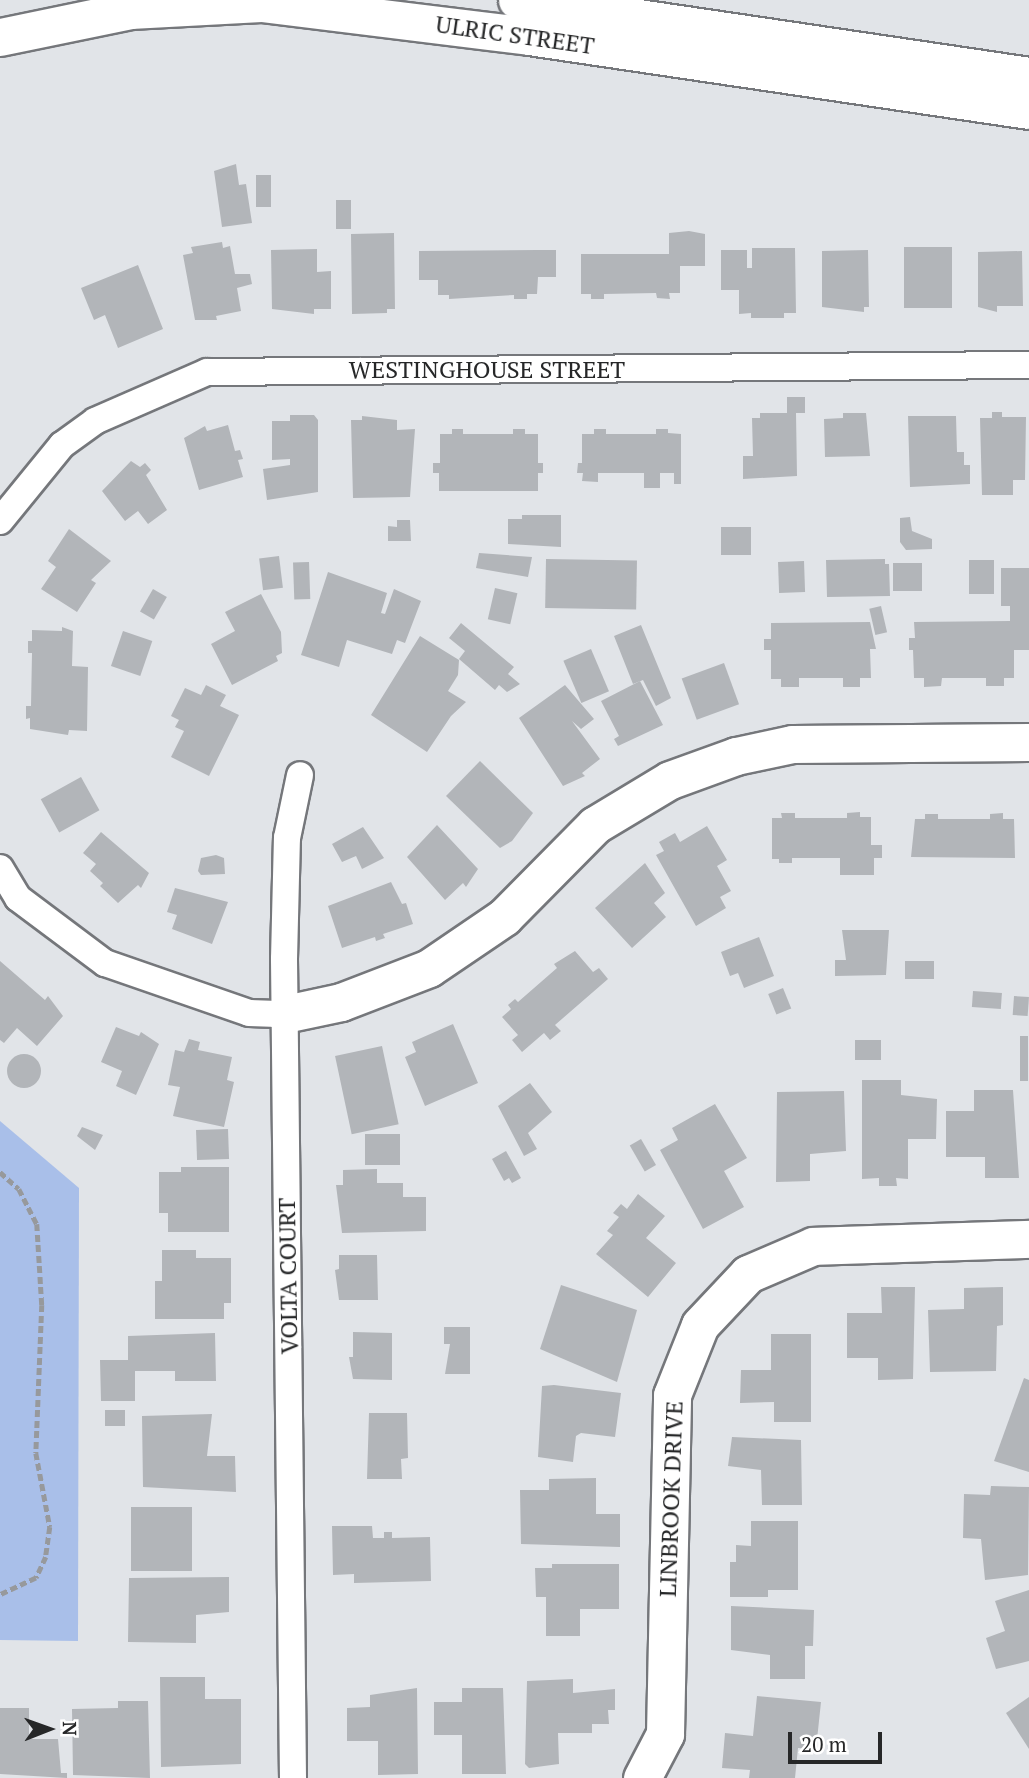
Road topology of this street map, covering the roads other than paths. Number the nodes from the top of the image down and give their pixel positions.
1 (517, 0) edge
2 (0, 37) edge
3 (1029, 75) edge
4 (1029, 110) edge
5 (1029, 365) edge
6 (0, 521) edge
7 (1029, 742) edge
8 (300, 775) dead end
9 (0, 868) edge
10 (285, 1014) junction
11 (1029, 1239) edge
12 (293, 1778) edge
13 (642, 1778) edge

1 - 3 street, ULRIC STREET
2 - 4 street, ULRIC STREET
5 - 6 street, WESTINGHOUSE STREET
7 - 10 street
8 - 10 street, VOLTA COURT
9 - 10 street
10 - 12 street, VOLTA COURT
11 - 13 street, LINBROOK DRIVE

